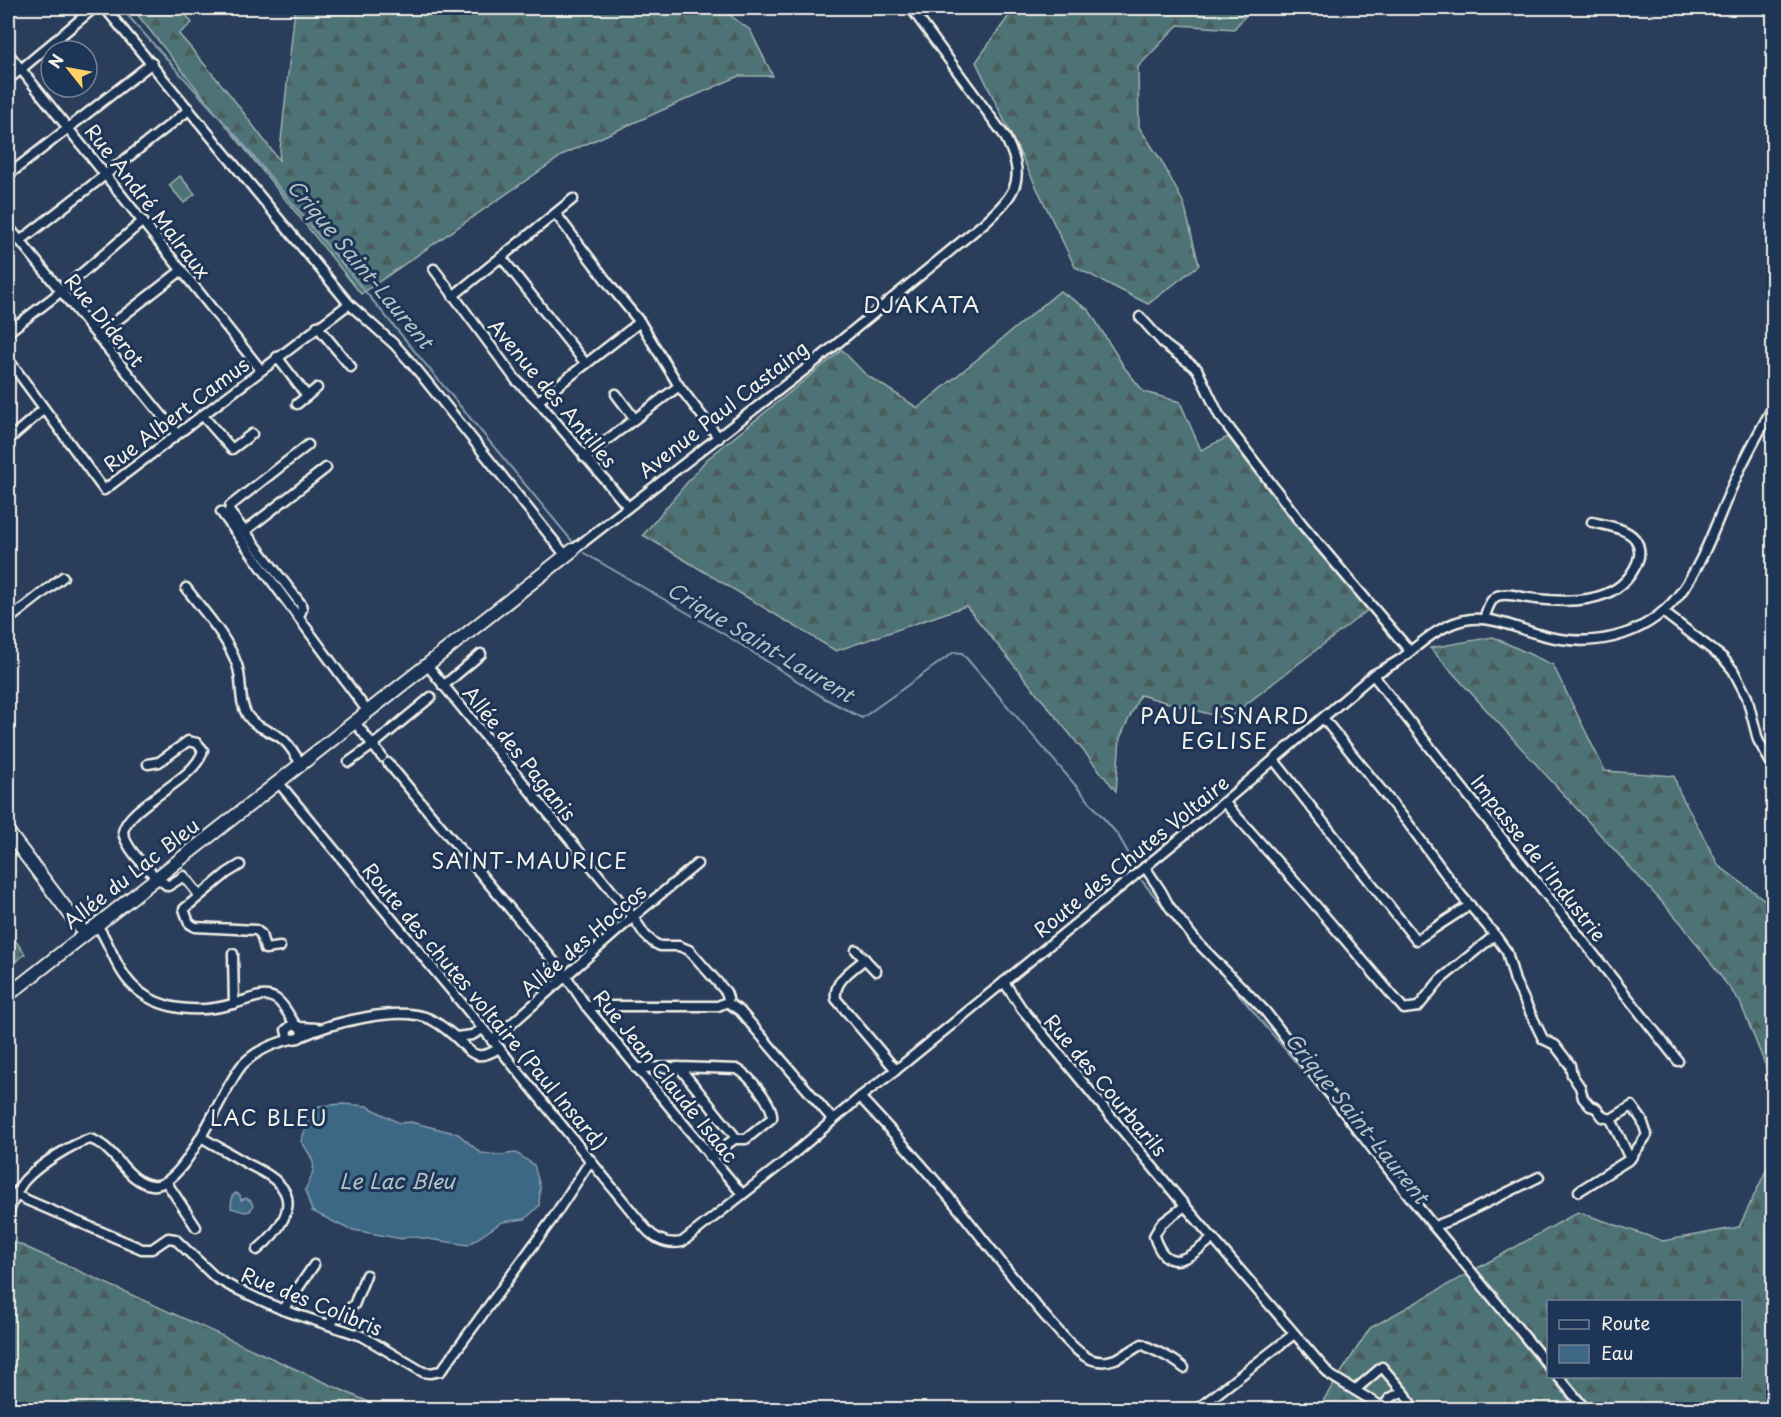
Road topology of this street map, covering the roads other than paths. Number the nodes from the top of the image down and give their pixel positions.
1 (94, 8) edge
2 (105, 8) edge
3 (911, 8) edge
4 (8, 53) edge
5 (152, 63) junction
6 (20, 69) junction
7 (8, 80) edge
8 (188, 108) junction
9 (68, 127) junction
10 (8, 175) edge
11 (106, 175) junction
12 (573, 199) dead end
13 (556, 214) junction
14 (143, 221) junction
15 (8, 226) edge
16 (20, 241) junction
17 (502, 258) junction
18 (434, 269) dead end
19 (182, 270) junction
20 (61, 291) junction
21 (453, 296) junction
22 (349, 304) junction
23 (1140, 317) dead end
24 (640, 322) junction
25 (317, 326) junction
26 (8, 332) edge
27 (97, 336) junction
28 (277, 357) junction
29 (8, 359) edge
30 (586, 364) junction
31 (351, 367) dead end
32 (261, 370) junction
33 (679, 386) junction
34 (317, 388) dead end
35 (616, 394) dead end
36 (307, 396) junction
37 (538, 402) junction
38 (297, 404) dead end
39 (1773, 405) edge
40 (44, 409) junction
41 (202, 415) junction
42 (634, 418) junction
43 (177, 434) junction
44 (252, 434) dead end
45 (719, 438) junction
46 (8, 440) edge
47 (308, 445) dead end
48 (584, 457) junction
49 (326, 468) dead end
50 (628, 507) junction
51 (221, 512) dead end
52 (1592, 522) dead end
53 (245, 531) junction
54 (569, 553) junction
55 (63, 577) dead end
56 (186, 588) dead end
57 (1663, 612) junction
58 (299, 616) junction
59 (1484, 619) junction
60 (8, 620) edge
61 (1410, 651) junction
62 (481, 654) dead end
63 (427, 665) junction
64 (1373, 675) junction
65 (443, 686) junction
66 (431, 697) dead end
67 (368, 712) junction
68 (1323, 718) junction
69 (354, 722) junction
70 (373, 745) junction
71 (1274, 760) junction
72 (349, 762) dead end
73 (148, 764) dead end
74 (301, 764) junction
75 (1773, 768) edge
76 (278, 782) junction
77 (1224, 802) junction
78 (8, 832) edge
79 (697, 864) dead end
80 (240, 866) dead end
81 (1145, 867) junction
82 (156, 878) junction
83 (199, 895) junction
84 (1470, 905) junction
85 (633, 917) junction
86 (97, 925) junction
87 (85, 934) junction
88 (1495, 935) junction
89 (280, 947) dead end
90 (856, 950) dead end
91 (233, 954) dead end
92 (865, 959) junction
93 (876, 971) dead end
94 (566, 976) junction
95 (1004, 982) junction
96 (8, 995) edge
97 (727, 1002) junction
98 (234, 1004) junction
99 (586, 1006) junction
100 (483, 1029) junction
101 (294, 1031) junction
102 (456, 1037) junction
103 (496, 1044) junction
104 (1678, 1061) dead end
105 (679, 1067) junction
106 (636, 1068) junction
107 (896, 1070) junction
108 (860, 1097) junction
109 (1611, 1119) junction
110 (833, 1120) junction
111 (201, 1137) junction
112 (736, 1138) junction
113 (710, 1156) junction
114 (1630, 1159) junction
115 (591, 1160) junction
116 (1539, 1177) dead end
117 (166, 1183) junction
118 (1579, 1191) dead end
119 (12, 1193) edge
120 (742, 1194) junction
121 (1185, 1206) junction
122 (8, 1214) edge
123 (1435, 1226) junction
124 (196, 1227) dead end
125 (1213, 1238) junction
126 (672, 1243) joint
127 (257, 1250) dead end
128 (314, 1265) dead end
129 (366, 1275) dead end
130 (283, 1310) junction
131 (328, 1324) junction
132 (1294, 1334) junction
133 (1547, 1364) edge
134 (1184, 1368) dead end
135 (1559, 1378) edge
136 (1355, 1390) junction
137 (1402, 1392) junction
138 (1385, 1408) edge
139 (1197, 1410) edge
140 (1409, 1410) edge
141 (1586, 1410) edge

1 - 6 street
2 - 5 street
3 - 45 street, Avenue Paul Castaing
4 - 6 street, Rue André Malraux
5 - 8 street
5 - 9 street
6 - 7 street
6 - 9 street, Rue André Malraux
8 - 11 street
8 - 22 street
9 - 10 street
9 - 11 street, Rue André Malraux
11 - 14 street, Rue André Malraux
11 - 16 street
12 - 13 street
13 - 17 street
13 - 24 street
14 - 19 street, Rue André Malraux
14 - 20 street
15 - 16 street, Rue Diderot
16 - 20 street, Rue Diderot
17 - 21 street
17 - 30 street
18 - 21 street, Avenue des Antilles
19 - 27 street
19 - 32 street, Rue André Malraux
20 - 26 street
20 - 27 street, Rue Diderot
21 - 37 street, Avenue des Antilles
22 - 25 street, Rue Albert Camus
22 - 54 street
23 - 61 street
24 - 30 street
24 - 33 street
25 - 28 street, Rue Albert Camus
25 - 31 street
27 - 43 street, Rue Diderot
28 - 32 street, Rue Albert Camus
28 - 36 street
29 - 40 street
30 - 37 street
32 - 41 street, Rue Albert Camus
33 - 42 street
33 - 45 street
34 - 36 street
35 - 42 street
36 - 38 street
37 - 48 street, Avenue des Antilles
39 - 57 street, Route des Chutes Voltaire
40 - 43 street, Rue Albert Camus
40 - 46 street
41 - 43 street, Rue Albert Camus
41 - 44 street
42 - 48 street
45 - 50 street, Avenue Paul Castaing
47 - 53 street
48 - 50 street, Avenue des Antilles
49 - 53 street
50 - 54 street, Avenue Paul Castaing
51 - 58 street
52 - 59 street
53 - 58 street
54 - 63 street, Avenue Paul Castaing
55 - 60 street
56 - 74 street
57 - 59 street, Route des Chutes Voltaire
57 - 75 street
58 - 67 street
59 - 61 street, Route des Chutes Voltaire
61 - 64 street, Route des Chutes Voltaire
62 - 65 street
63 - 65 street, Allée des Paganis
63 - 67 street, Avenue Paul Castaing
64 - 68 street, Route des Chutes Voltaire
64 - 104 street, Impasse de l'Industrie
65 - 85 street, Allée des Paganis
66 - 70 street
67 - 69 street, Avenue Paul Castaing
68 - 71 street, Route des Chutes Voltaire
68 - 84 street
69 - 70 street, Rue Jean Claude Isaac
69 - 74 street, Avenue Paul Castaing
70 - 72 street
70 - 94 street, Rue Jean Claude Isaac
71 - 77 street, Route des Chutes Voltaire
71 - 84 street
73 - 82 street
74 - 76 street, Avenue Paul Castaing
76 - 82 street, Allée du Lac Bleu
76 - 100 street, Route des chutes voltaire (Paul Insard)
77 - 81 street, Route des Chutes Voltaire
77 - 88 street
78 - 87 street
79 - 85 street, Allée des Hoccos
80 - 83 street
81 - 95 street, Route des Chutes Voltaire
81 - 123 street
82 - 83 street
82 - 86 street, Allée du Lac Bleu
83 - 89 street
84 - 88 street
85 - 94 street, Allée des Hoccos
85 - 97 street, Allée des Paganis
86 - 87 street, Allée du Lac Bleu
86 - 98 street
87 - 96 street, Allée du Lac Bleu
88 - 109 street
90 - 92 street
91 - 98 street
92 - 93 street
92 - 107 street
94 - 99 street, Rue Jean Claude Isaac
94 - 103 street, Allée des Hoccos
95 - 107 street, Route des Chutes Voltaire
95 - 121 street, Rue des Courbarils
97 - 99 street
97 - 110 street, Allée des Paganis
98 - 101 street
99 - 106 street, Rue Jean Claude Isaac
100 - 102 street
100 - 103 street, Route des chutes voltaire (Paul Insard)
101 - 102 street
101 - 111 street
102 - 103 street
103 - 115 street, Route des chutes voltaire (Paul Insard)
105 - 106 street
105 - 112 street
105 - 112 street
106 - 113 street, Rue Jean Claude Isaac
107 - 108 street, Route des Chutes Voltaire
108 - 110 street, Route des Chutes Voltaire
108 - 134 street
109 - 114 street
109 - 114 street
110 - 120 street, Route des Chutes Voltaire
111 - 117 street
111 - 127 street
112 - 113 street
113 - 120 street, Rue Jean Claude Isaac
114 - 118 street
115 - 126 street, Route des chutes voltaire (Paul Insard)
115 - 131 street, Rue des Colibris
116 - 123 street
117 - 119 street
117 - 124 street
119 - 122 street
119 - 130 street, Rue des Colibris
120 - 126 street, Route des Chutes Voltaire
121 - 125 street, Rue des Courbarils
121 - 125 street
123 - 133 street
125 - 132 street, Rue des Courbarils
128 - 130 street
129 - 131 street
130 - 131 street, Rue des Colibris
132 - 136 street, Rue des Courbarils
132 - 139 street
135 - 141 street
136 - 137 street
136 - 138 street, Rue des Courbarils
137 - 138 street, Rue des Courbarils
137 - 140 street

